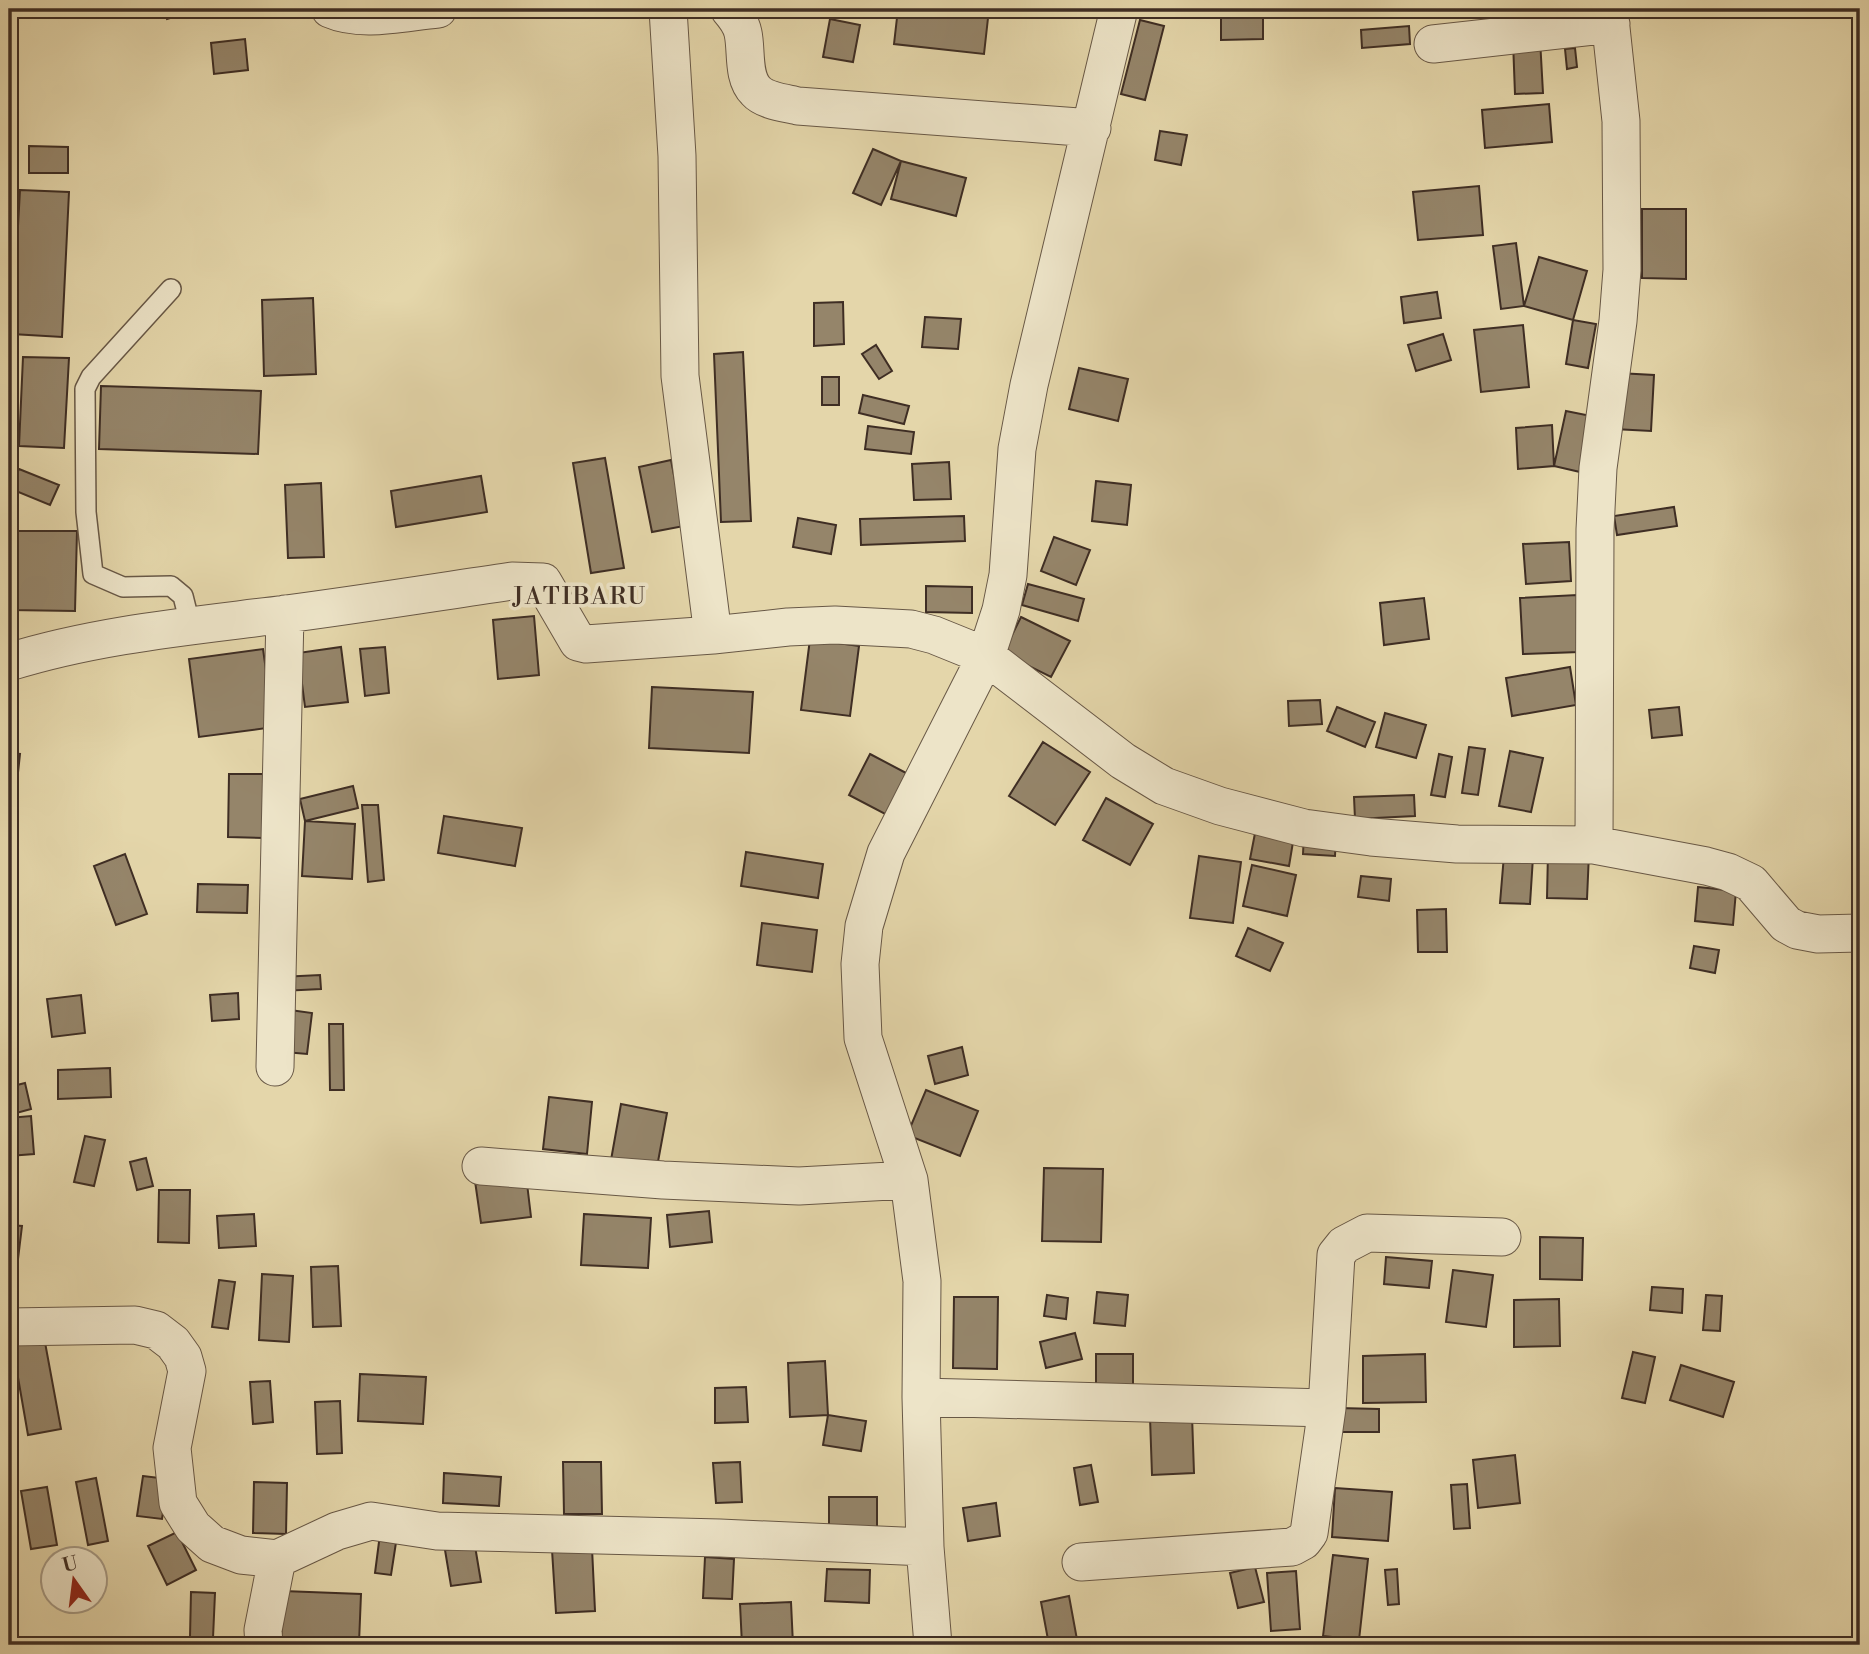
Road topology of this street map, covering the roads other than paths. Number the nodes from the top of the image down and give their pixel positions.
1 (330, 9) edge
2 (438, 9) edge
3 (668, 9) edge
4 (729, 9) edge
5 (1119, 9) edge
6 (374, 12) edge
7 (1610, 17) edge
8 (1433, 44) dead end
9 (1092, 128) junction
10 (171, 289) dead end
11 (285, 614) junction
12 (190, 624) junction
13 (713, 635) junction
14 (986, 656) junction
15 (9, 662) edge
16 (1594, 845) junction
17 (1860, 933) edge
18 (275, 1067) dead end
19 (481, 1167) dead end
20 (909, 1180) junction
21 (1502, 1237) dead end
22 (9, 1327) edge
23 (922, 1397) junction
24 (1327, 1408) junction
25 (925, 1548) junction
26 (277, 1559) junction
27 (1081, 1562) dead end
28 (264, 1645) edge
29 (933, 1645) edge

1 - 6 street
2 - 6 street
3 - 13 street
4 - 9 street
5 - 9 street
7 - 8 street
7 - 16 street
9 - 14 street
10 - 12 lane
11 - 12 street
11 - 13 street
11 - 18 street
12 - 15 street
13 - 14 street
14 - 16 street
14 - 20 street
16 - 17 street
19 - 20 street
20 - 23 street
21 - 24 street
22 - 26 street
23 - 24 street
23 - 25 street
24 - 27 street
25 - 26 street
25 - 29 street
26 - 28 street

